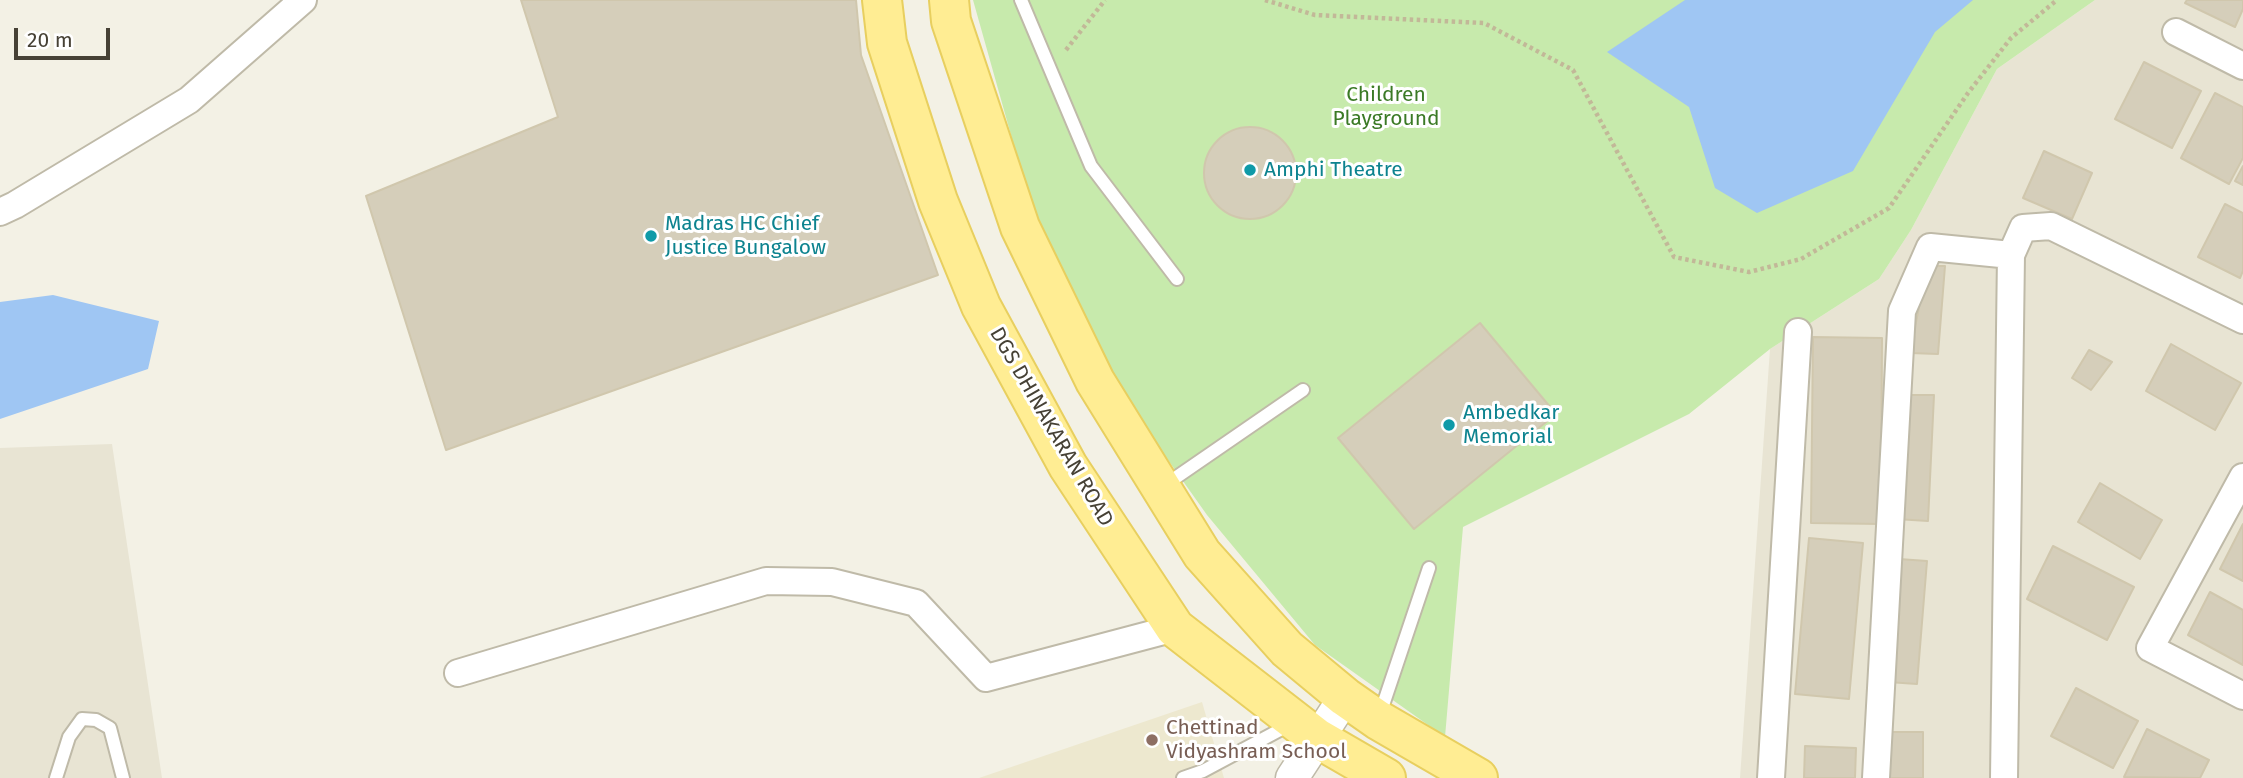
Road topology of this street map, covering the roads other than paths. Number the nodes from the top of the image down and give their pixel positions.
1 (303, 0) edge
2 (882, 0) edge
3 (949, 0) edge
4 (1021, 0) edge
5 (2176, 32) dead end
6 (2243, 66) edge
7 (0, 212) edge
8 (2011, 256) junction
9 (1177, 279) dead end
10 (2243, 320) edge
11 (1798, 332) dead end
12 (1303, 390) dead end
13 (2243, 477) edge
14 (1161, 488) junction
15 (1429, 568) dead end
16 (1175, 628) junction
17 (458, 673) dead end
18 (2243, 696) edge
19 (1346, 697) junction
20 (1378, 720) junction
21 (1306, 730) junction
22 (1365, 773) edge
23 (56, 778) edge
24 (122, 778) edge
25 (1183, 778) edge
26 (1292, 778) edge
27 (1478, 778) edge
28 (1771, 778) edge
29 (1876, 778) edge
30 (2004, 778) edge

1 - 7 street
2 - 16 main road, DGS DHINAKARAN ROAD
3 - 14 main road
4 - 9 lane
5 - 6 street
8 - 10 street
8 - 29 street
8 - 30 street
11 - 28 street
12 - 14 lane
13 - 18 street
14 - 19 main road
15 - 20 lane
16 - 17 street
16 - 21 main road, DGS DHINAKARAN ROAD
19 - 20 main road
19 - 21 street
20 - 22 street
20 - 27 main road
21 - 22 main road, DGS DHINAKARAN ROAD
21 - 25 lane
21 - 26 street
23 - 24 lane

